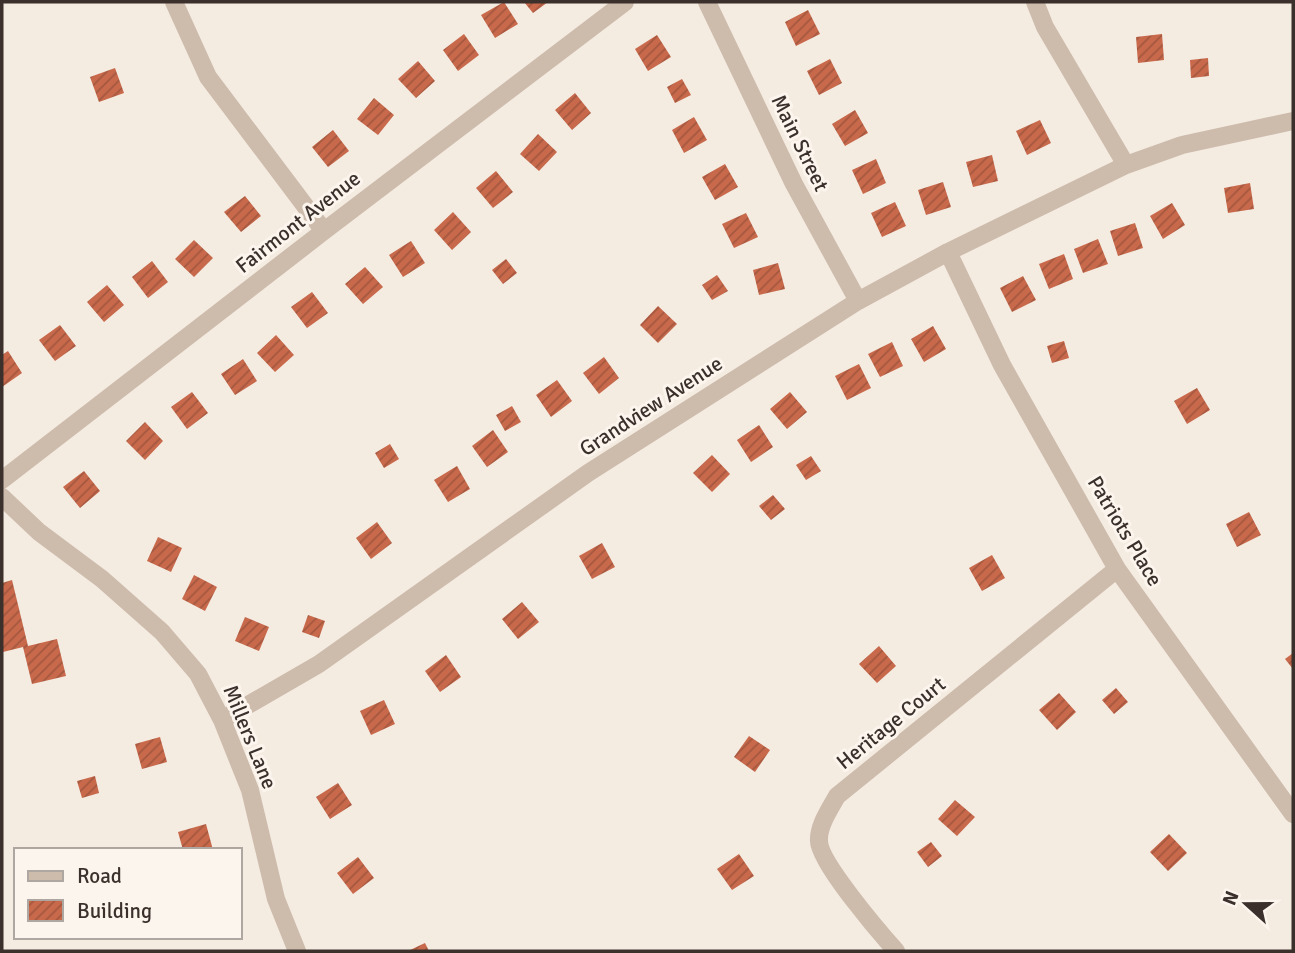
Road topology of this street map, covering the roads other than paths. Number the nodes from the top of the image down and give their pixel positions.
1 (174, 2) edge
2 (625, 2) edge
3 (707, 2) edge
4 (1035, 2) edge
5 (1293, 121) edge
6 (1126, 165) junction
7 (324, 230) junction
8 (948, 252) junction
9 (858, 301) junction
10 (2, 480) edge
11 (2, 497) edge
12 (1118, 569) junction
13 (222, 720) junction
14 (1293, 814) edge
15 (296, 951) edge
16 (896, 951) edge

1 - 7 street
2 - 7 street, Fairmont Avenue
3 - 9 street, Main Street
4 - 6 street
5 - 6 street, Grandview Avenue
6 - 8 street, Grandview Avenue
7 - 10 street, Fairmont Avenue
8 - 9 street, Grandview Avenue
8 - 12 street, Patriots Place
9 - 13 street, Grandview Avenue
11 - 13 street, Millers Lane
12 - 14 street, Patriots Place
12 - 16 street, Heritage Court
13 - 15 street, Millers Lane

